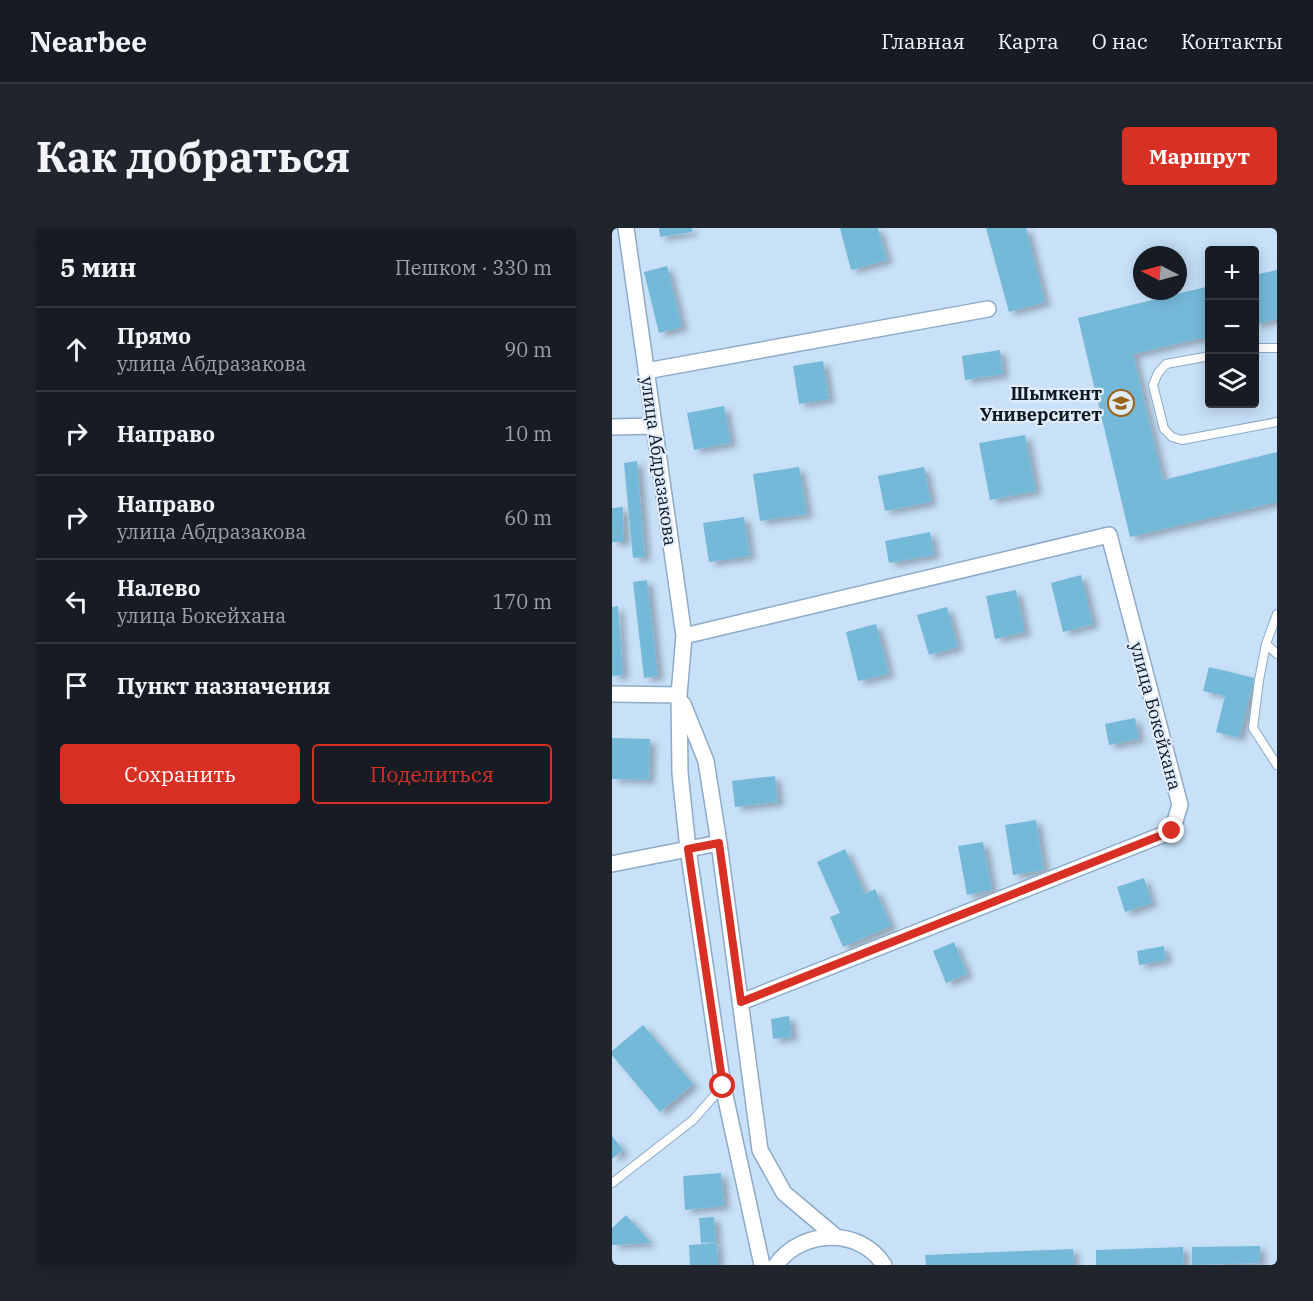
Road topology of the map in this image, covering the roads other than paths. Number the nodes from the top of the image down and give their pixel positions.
1 (626, 228) edge
2 (988, 309) dead end
3 (1259, 348) edge
4 (1277, 348) edge
5 (1205, 357) edge
6 (646, 371) junction
7 (1277, 422) edge
8 (654, 426) junction
9 (612, 427) edge
10 (1277, 614) edge
11 (684, 636) junction
12 (1266, 644) junction
13 (1277, 654) edge
14 (612, 694) edge
15 (679, 695) junction
16 (1277, 765) edge
17 (719, 843) junction
18 (688, 849) junction
19 (612, 864) edge
20 (741, 1002) junction
21 (723, 1086) junction
22 (612, 1183) edge
23 (835, 1236) junction
24 (886, 1264) edge
25 (762, 1265) edge
26 (776, 1265) edge

1 - 6 street, улица Абдразакова
2 - 6 street
3 - 4 lane
5 - 7 lane
6 - 8 street, улица Абдразакова
8 - 9 street
8 - 11 street, улица Абдразакова
10 - 12 lane
11 - 15 street, улица Абдразакова
11 - 20 street, улица Бокейхана
12 - 13 lane
12 - 16 lane
14 - 15 street
15 - 17 street, улица Абдразакова
15 - 18 street, улица Абдразакова
17 - 18 street
17 - 20 street, улица Абдразакова
18 - 19 street
18 - 21 street, улица Абдразакова
20 - 23 street, улица Абдразакова
21 - 22 lane
21 - 25 street, улица Абдразакова
23 - 24 street
23 - 26 street

